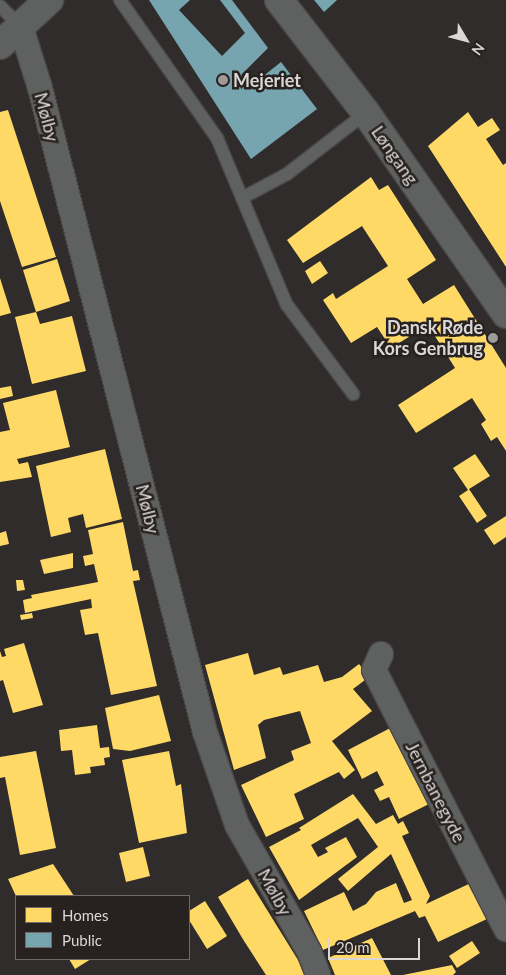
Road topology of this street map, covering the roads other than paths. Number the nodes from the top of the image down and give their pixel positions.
1 (49, 0) edge
2 (120, 0) edge
3 (279, 0) edge
4 (0, 6) edge
5 (20, 27) junction
6 (0, 45) edge
7 (366, 113) junction
8 (242, 198) junction
9 (506, 314) edge
10 (354, 394) dead end
11 (381, 654) dead end
12 (506, 929) edge
13 (318, 975) edge

1 - 5 street
2 - 8 lane
3 - 7 street, Løngang
4 - 5 lane
5 - 6 street
5 - 13 street, Mølby
7 - 8 lane
7 - 9 street, Løngang
8 - 10 lane
11 - 12 street, Jernbanegyde

